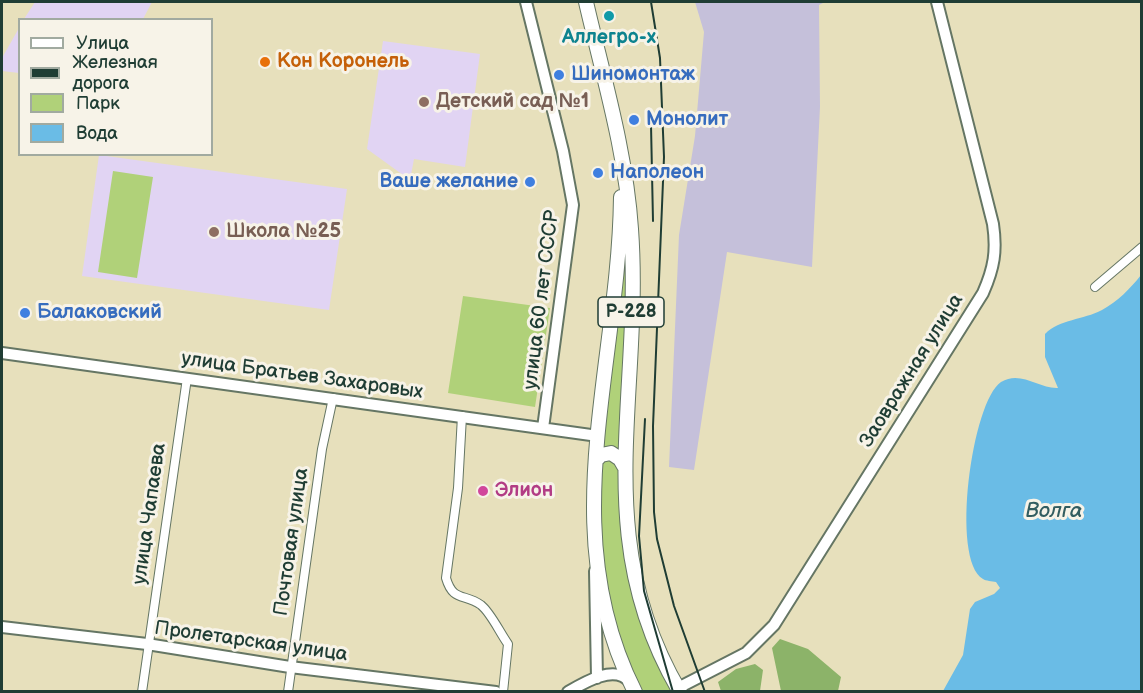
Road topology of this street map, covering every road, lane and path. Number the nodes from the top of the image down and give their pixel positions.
1 (526, 2) edge
2 (586, 2) edge
3 (936, 2) edge
4 (620, 159) junction
5 (1142, 247) edge
6 (1095, 287) dead end
7 (2, 352) edge
8 (187, 378) junction
9 (333, 398) junction
10 (462, 416) junction
11 (543, 428) junction
12 (598, 436) junction
13 (596, 460) junction
14 (624, 466) junction
15 (595, 564) junction
16 (2, 627) edge
17 (147, 644) junction
18 (290, 667) junction
19 (597, 678) junction
20 (633, 687) edge
21 (679, 690) edge
22 (142, 692) edge
23 (288, 692) edge
24 (496, 692) edge
25 (503, 692) edge
26 (568, 692) edge

1 - 11 street, улица 60 лет СССР
2 - 4 highway, Р-228
3 - 21 street, Заовражная улица
4 - 12 highway, Р-228
4 - 14 highway, Р-228
5 - 6 street
7 - 8 street, улица Братьев Захаровых
8 - 9 street, улица Братьев Захаровых
8 - 17 street, улица Чапаева
9 - 10 street, улица Братьев Захаровых
9 - 18 street, Почтовая улица
10 - 11 street, улица Братьев Захаровых
10 - 25 street
11 - 12 street, улица Братьев Захаровых
12 - 13 highway, Р-228
13 - 14 highway
13 - 15 highway, Р-228
14 - 21 highway, Р-228
15 - 19 street
15 - 20 highway, Р-228
16 - 17 street, Пролетарская улица
17 - 18 street, Пролетарская улица
17 - 22 street, улица Чапаева
18 - 23 street, Почтовая улица
18 - 24 street, Пролетарская улица
19 - 20 street
19 - 26 street

